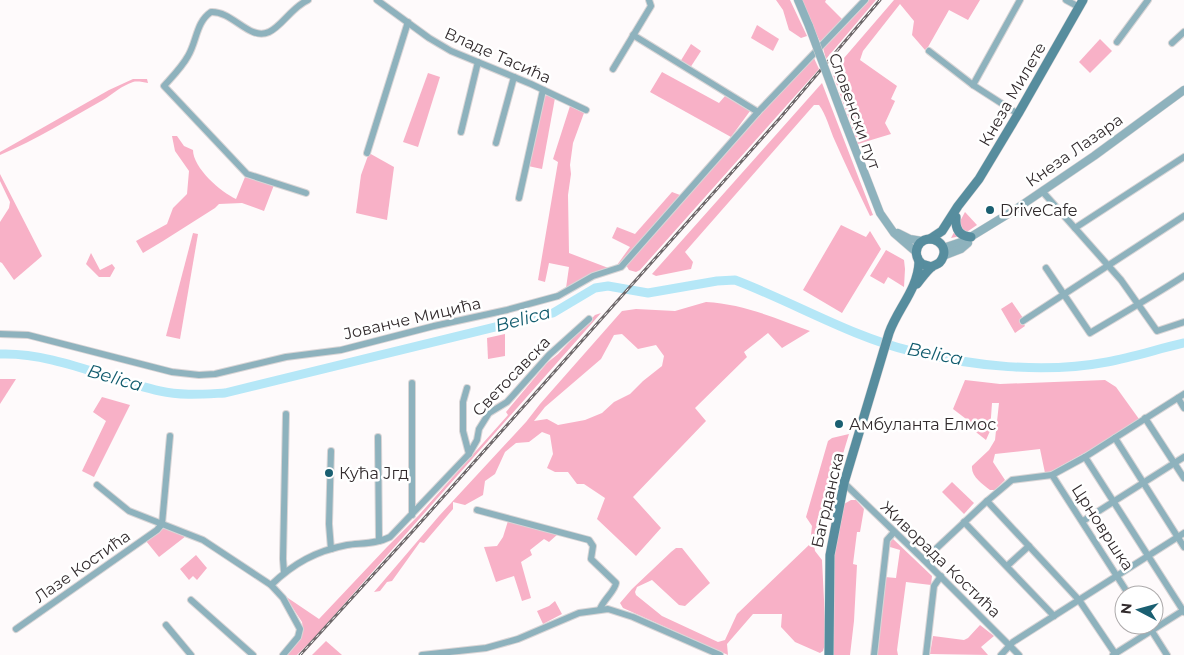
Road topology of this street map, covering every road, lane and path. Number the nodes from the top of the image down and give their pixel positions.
1 (308, 0) edge
2 (377, 0) edge
3 (649, 0) edge
4 (798, 0) edge
5 (865, 0) edge
6 (1020, 0) edge
7 (1066, 0) edge
8 (1148, 0) edge
9 (1081, 4) edge
10 (408, 22) junction
11 (1184, 32) edge
12 (633, 35) junction
13 (1117, 42) dead end
14 (1172, 43) dead end
15 (929, 51) dead end
16 (478, 62) junction
17 (613, 69) dead end
18 (514, 77) junction
19 (973, 85) junction
20 (543, 90) junction
21 (1184, 90) edge
22 (586, 110) dead end
23 (758, 112) junction
24 (1018, 114) junction
25 (461, 132) dead end
26 (496, 143) dead end
27 (367, 153) dead end
28 (1184, 157) edge
29 (1042, 191) junction
30 (306, 192) dead end
31 (519, 198) dead end
32 (964, 200) junction
33 (1184, 216) edge
34 (956, 217) junction
35 (1075, 228) junction
36 (892, 229) junction
37 (980, 232) junction
38 (971, 237) junction
39 (926, 240) junction
40 (943, 250) junction
41 (916, 252) junction
42 (919, 262) junction
43 (1108, 265) junction
44 (932, 266) junction
45 (1046, 268) dead end
46 (1184, 276) edge
47 (912, 291) junction
48 (1064, 295) junction
49 (1139, 304) junction
50 (588, 319) dead end
51 (1023, 321) dead end
52 (1184, 322) edge
53 (0, 334) edge
54 (412, 383) dead end
55 (467, 388) dead end
56 (1184, 394) edge
57 (1178, 398) junction
58 (1184, 408) edge
59 (286, 414) dead end
60 (1145, 418) junction
61 (170, 436) dead end
62 (378, 437) dead end
63 (1115, 438) junction
64 (331, 451) dead end
65 (469, 454) junction
66 (1085, 457) junction
67 (1184, 458) edge
68 (1175, 463) junction
69 (1052, 475) junction
70 (1184, 478) edge
71 (1144, 482) junction
72 (844, 483) junction
73 (97, 485) dead end
74 (987, 500) junction
75 (1113, 501) junction
76 (477, 510) dead end
77 (412, 515) junction
78 (1083, 521) junction
79 (964, 522) junction
80 (162, 524) junction
81 (894, 532) junction
82 (1181, 535) edge
83 (379, 541) junction
84 (1029, 546) junction
85 (1184, 547) edge
86 (331, 549) junction
87 (1148, 555) junction
88 (924, 560) junction
89 (1008, 566) junction
90 (284, 572) junction
91 (1117, 575) junction
92 (941, 576) junction
93 (271, 585) junction
94 (1124, 585) edge
95 (191, 600) dead end
96 (1080, 600) junction
97 (600, 609) junction
98 (1184, 611) edge
99 (1054, 616) junction
100 (1164, 621) edge
101 (166, 625) dead end
102 (16, 629) dead end
103 (1141, 635) edge
104 (1154, 635) edge
105 (1010, 646) junction
106 (191, 655) edge
107 (253, 655) edge
108 (283, 655) edge
109 (422, 655) edge
110 (720, 655) edge
111 (829, 655) edge
112 (874, 655) edge
113 (926, 655) edge
114 (1001, 655) edge
115 (1019, 655) edge
116 (1115, 655) edge
117 (1167, 655) edge

1 - 30 street
2 - 10 street, Владе Тасића
3 - 12 street
4 - 36 street, Словенски пут, bridge
5 - 23 street, Јованче Мицића
6 - 19 street
7 - 9 street
8 - 13 street
9 - 24 main road, Кнеза Милете
10 - 16 street, Владе Тасића
10 - 27 street
11 - 14 street
12 - 17 street
12 - 23 street
15 - 19 street
16 - 18 street, Владе Тасића
16 - 25 street
18 - 20 street, Владе Тасића
18 - 26 street
19 - 24 street
20 - 22 street, Владе Тасића
20 - 31 street
21 - 29 street, Кнеза Лазара
23 - 53 street, Јованче Мицића
24 - 32 main road, Кнеза Милете
28 - 35 street
29 - 35 street
29 - 37 street, Кнеза Лазара
32 - 34 main road, Кнеза Милете
32 - 39 main road, Кнеза Милете
33 - 43 street
34 - 38 main road
34 - 40 main road, Кнеза Милете
35 - 43 street
36 - 39 street
36 - 41 street, Словенски пут
37 - 38 street, Кнеза Лазара
37 - 40 street, Кнеза Лазара
38 - 40 street, Кнеза Лазара
39 - 40 main road
39 - 41 main road
40 - 44 main road
41 - 42 main road
42 - 44 main road
42 - 47 main road
43 - 48 street
43 - 49 street
44 - 47 main road
45 - 48 street
46 - 49 street
47 - 72 main road, Багрданска
48 - 49 street
48 - 51 street
49 - 52 street
50 - 65 street, Светосавска
54 - 77 street
55 - 65 street
56 - 57 street
57 - 58 street
57 - 60 street
59 - 90 street
60 - 63 street
60 - 68 street
61 - 80 street
62 - 83 street
63 - 66 street
63 - 71 street
64 - 86 street
65 - 77 street, Светосавска
66 - 69 street
66 - 75 street
67 - 68 street
68 - 70 street
68 - 71 street
69 - 74 street
69 - 78 street, Црновршка
71 - 75 street
71 - 82 street
72 - 81 street, Живорада Костића
72 - 111 main road, Багрданска
73 - 80 street
74 - 79 street
74 - 84 street
75 - 78 street
75 - 87 street
76 - 97 street
77 - 83 street, Светосавска
78 - 91 street, Црновршка
79 - 88 street
79 - 89 street
80 - 93 street
80 - 102 street, Лазе Костића
81 - 88 street, Живорада Костића
81 - 112 street
82 - 85 street
82 - 87 street
83 - 86 street, Светосавска
84 - 89 street
84 - 96 street
86 - 90 street, Светосавска
87 - 91 street
87 - 98 street
88 - 92 street, Живорада Костића
89 - 99 street
90 - 93 street, Светосавска
91 - 94 street, Црновршка
91 - 96 street
92 - 105 street, Живорада Костића
92 - 113 street
93 - 108 street
95 - 107 street
96 - 99 street
96 - 116 street
97 - 109 street
97 - 110 street
98 - 100 street
99 - 105 street
101 - 106 street
103 - 116 street
104 - 117 street
105 - 114 street
105 - 115 street, Живорада Костића

